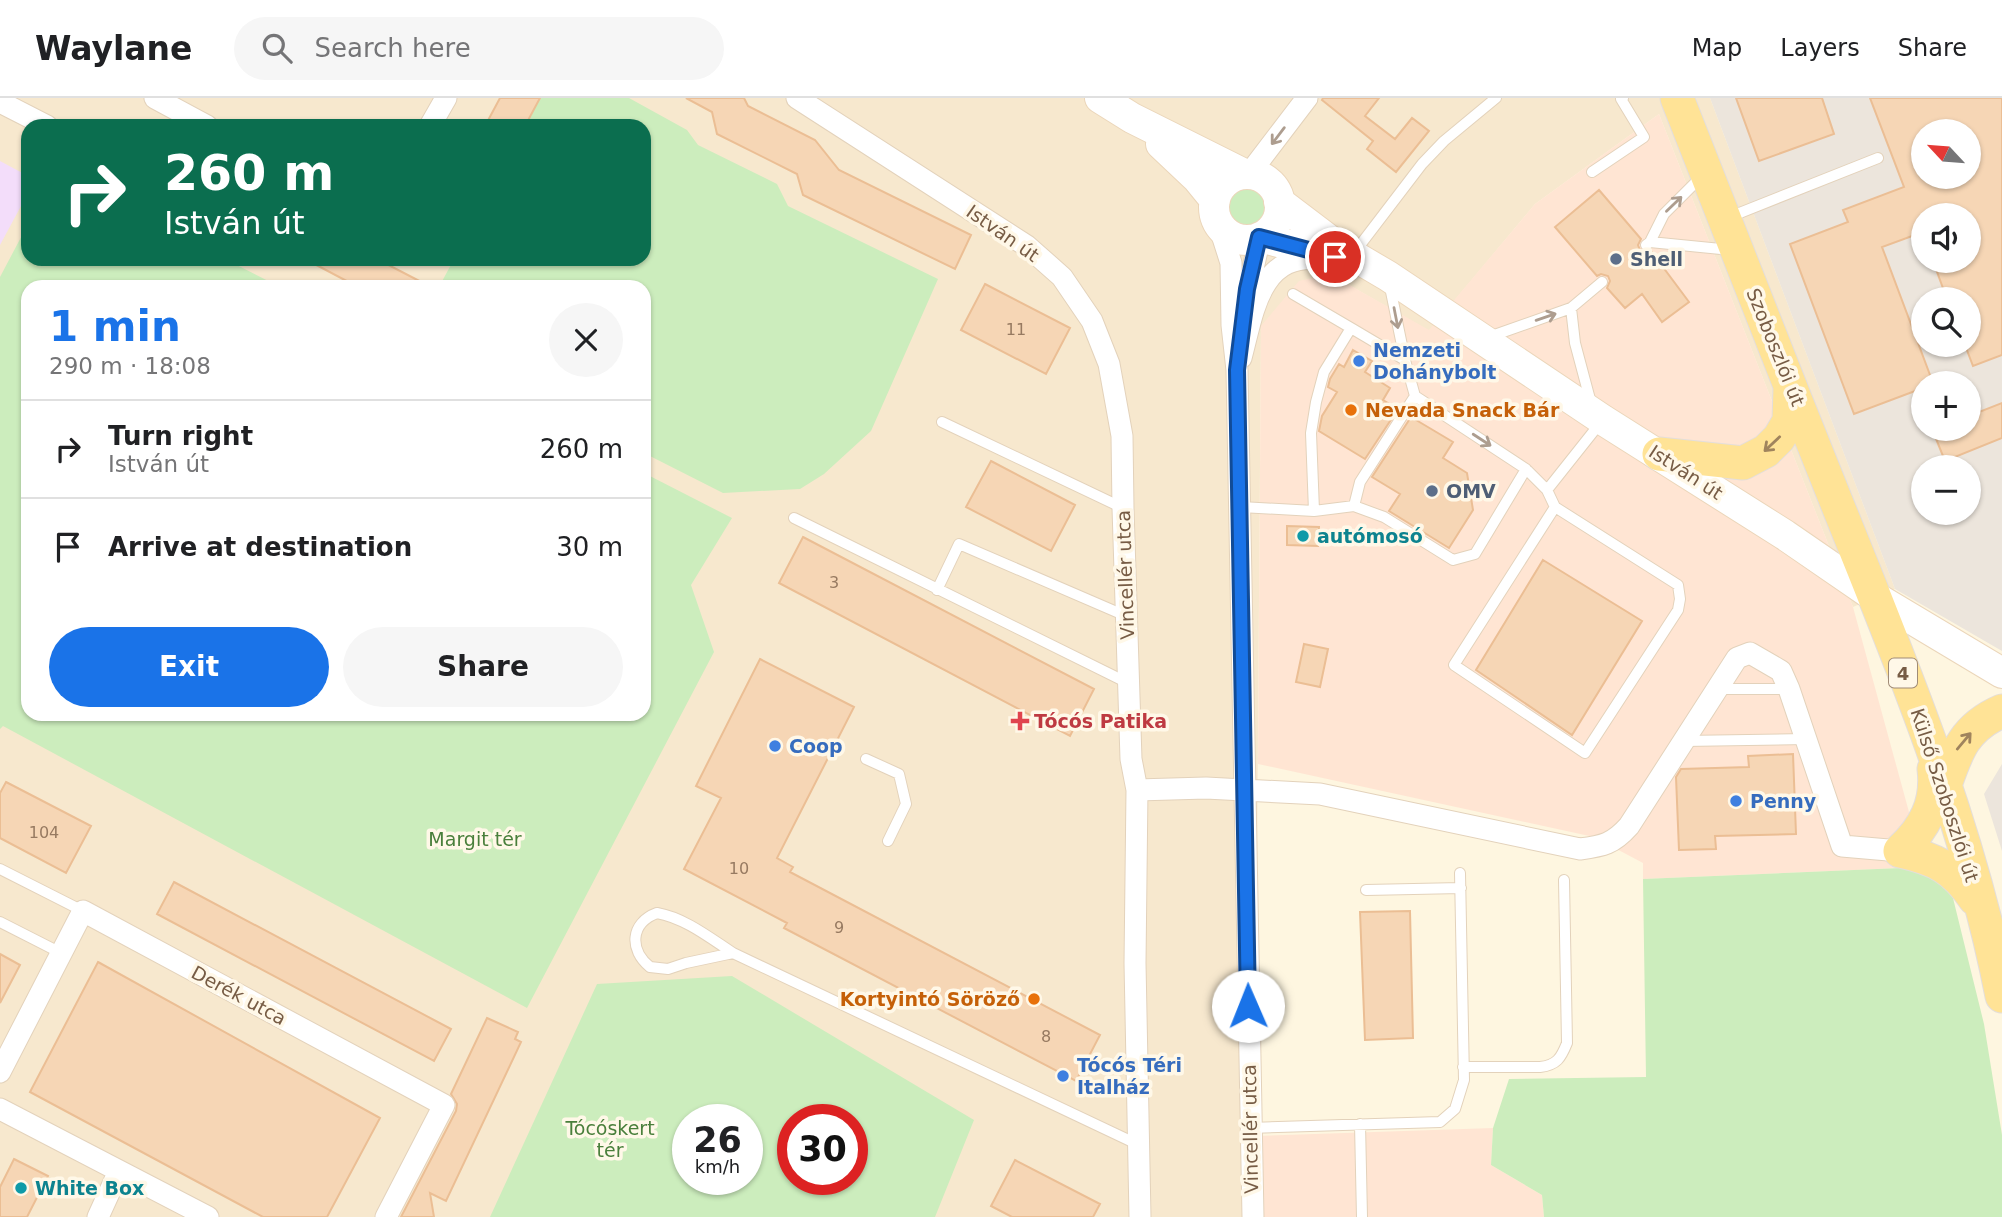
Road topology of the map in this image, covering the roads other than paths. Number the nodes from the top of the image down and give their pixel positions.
1 (155, 98) edge
2 (446, 98) edge
3 (797, 98) edge
4 (1100, 98) edge
5 (1307, 98) edge
6 (1496, 98) edge
7 (1623, 98) edge
8 (1677, 98) edge
9 (0, 102) edge
10 (1132, 118) junction
11 (33, 119) edge
12 (194, 119) edge
13 (434, 119) edge
14 (1878, 158) dead end
15 (1592, 172) dead end
16 (1706, 172) junction
17 (1246, 174) junction
18 (1279, 202) junction
19 (1216, 211) junction
20 (1725, 219) junction
21 (1259, 237) junction
22 (1738, 251) junction
23 (1371, 267) junction
24 (1602, 282) dead end
25 (1293, 294) dead end
26 (1571, 308) junction
27 (1352, 328) junction
28 (1483, 338) junction
29 (1405, 360) junction
30 (1237, 370) junction
31 (1789, 382) junction
32 (1415, 396) junction
33 (1599, 416) junction
34 (942, 422) dead end
35 (1122, 436) joint
36 (1659, 454) junction
37 (1526, 469) junction
38 (1547, 489) junction
39 (1354, 506) junction
40 (1241, 507) junction
41 (1555, 507) junction
42 (1123, 508) junction
43 (1314, 511) junction
44 (794, 518) dead end
45 (937, 590) junction
46 (1875, 597) junction
47 (1126, 616) junction
48 (2002, 673) edge
49 (1128, 683) junction
50 (1716, 689) junction
51 (1789, 689) junction
52 (2002, 711) edge
53 (1807, 739) junction
54 (1681, 741) junction
55 (1931, 749) junction
56 (866, 759) dead end
57 (1945, 785) junction
58 (1244, 789) junction
59 (1136, 790) junction
60 (888, 841) dead end
61 (1900, 851) junction
62 (0, 869) edge
63 (1460, 873) dead end
64 (1564, 880) dead end
65 (1461, 888) junction
66 (1366, 890) dead end
67 (1982, 910) junction
68 (83, 911) junction
69 (0, 922) edge
70 (61, 953) junction
71 (733, 953) junction
72 (2002, 996) edge
73 (2, 1063) edge
74 (1463, 1067) junction
75 (0, 1109) edge
76 (1360, 1124) junction
77 (1250, 1128) junction
78 (1139, 1145) junction
79 (119, 1171) junction
80 (99, 1212) edge
81 (208, 1217) edge
82 (386, 1217) edge
83 (1140, 1217) edge
84 (1253, 1217) edge
85 (1362, 1217) edge

1 - 12 street
2 - 13 street
3 - 35 street, István út
4 - 10 street
5 -> 17 street
6 - 23 lane
7 - 15 lane
8 - 16 main road, Szoboszlói út / 4
9 - 11 street
10 - 17 street
10 - 19 street
14 - 20 lane
16 - 20 main road, Szoboszlói út / 4
22 -> 16 lane
17 - 18 street
17 - 19 street
18 - 21 street
18 - 23 street, István út
19 - 21 street
19 - 30 street, Vincellér utca
20 - 22 main road, Szoboszlói út / 4
21 - 23 street, István út
21 - 30 street, Vincellér utca
22 - 31 main road, Szoboszlói út / 4
23 - 28 street, István út
23 -> 29 lane
23 - 30 street
24 - 26 lane
25 - 27 lane
28 -> 26 lane
26 - 33 lane
27 - 29 lane
27 - 43 lane
28 - 33 street, István út
29 - 32 lane
30 - 40 street, Vincellér utca
31 -> 36 main road
31 - 46 main road, Szoboszlói út / 4
32 -> 37 lane
32 - 39 lane
33 - 36 street, István út
33 - 38 lane
34 - 42 lane
35 - 42 street, Vincellér utca
36 - 46 street, István út
37 - 38 lane
37 - 39 lane
38 - 41 lane
39 - 43 lane
40 - 43 lane
40 - 58 street, Vincellér utca
41 - 41 lane
42 - 47 street, Vincellér utca
44 - 45 lane
45 - 47 lane
45 - 49 lane
46 - 48 street, István út
46 - 55 main road, Külső Szoboszlói út / 4
47 - 49 street, Vincellér utca
49 - 59 street, Vincellér utca
50 - 51 lane
50 - 51 street
50 - 54 street
51 - 53 street
57 -> 52 main road
53 - 54 lane
53 - 61 street
54 - 58 street
55 - 57 main road, Külső Szoboszlói út / 4
55 - 61 main road
56 - 60 lane
57 - 67 main road, Külső Szoboszlói út / 4
58 - 59 street
58 - 77 street, Vincellér utca
59 - 78 street, Vincellér utca
61 - 67 main road
62 - 68 lane
63 - 65 lane
64 - 74 lane
65 - 66 lane
65 - 74 lane
67 - 72 main road, Külső Szoboszlói út / 4
68 - 70 street
68 - 82 street, Derék utca
69 - 70 lane
70 - 73 street
71 - 71 lane
71 - 78 lane
74 - 76 lane
75 - 79 street
76 - 77 lane
76 - 85 lane
77 - 84 street, Vincellér utca
78 - 83 street, Vincellér utca
79 - 80 street
79 - 81 street

